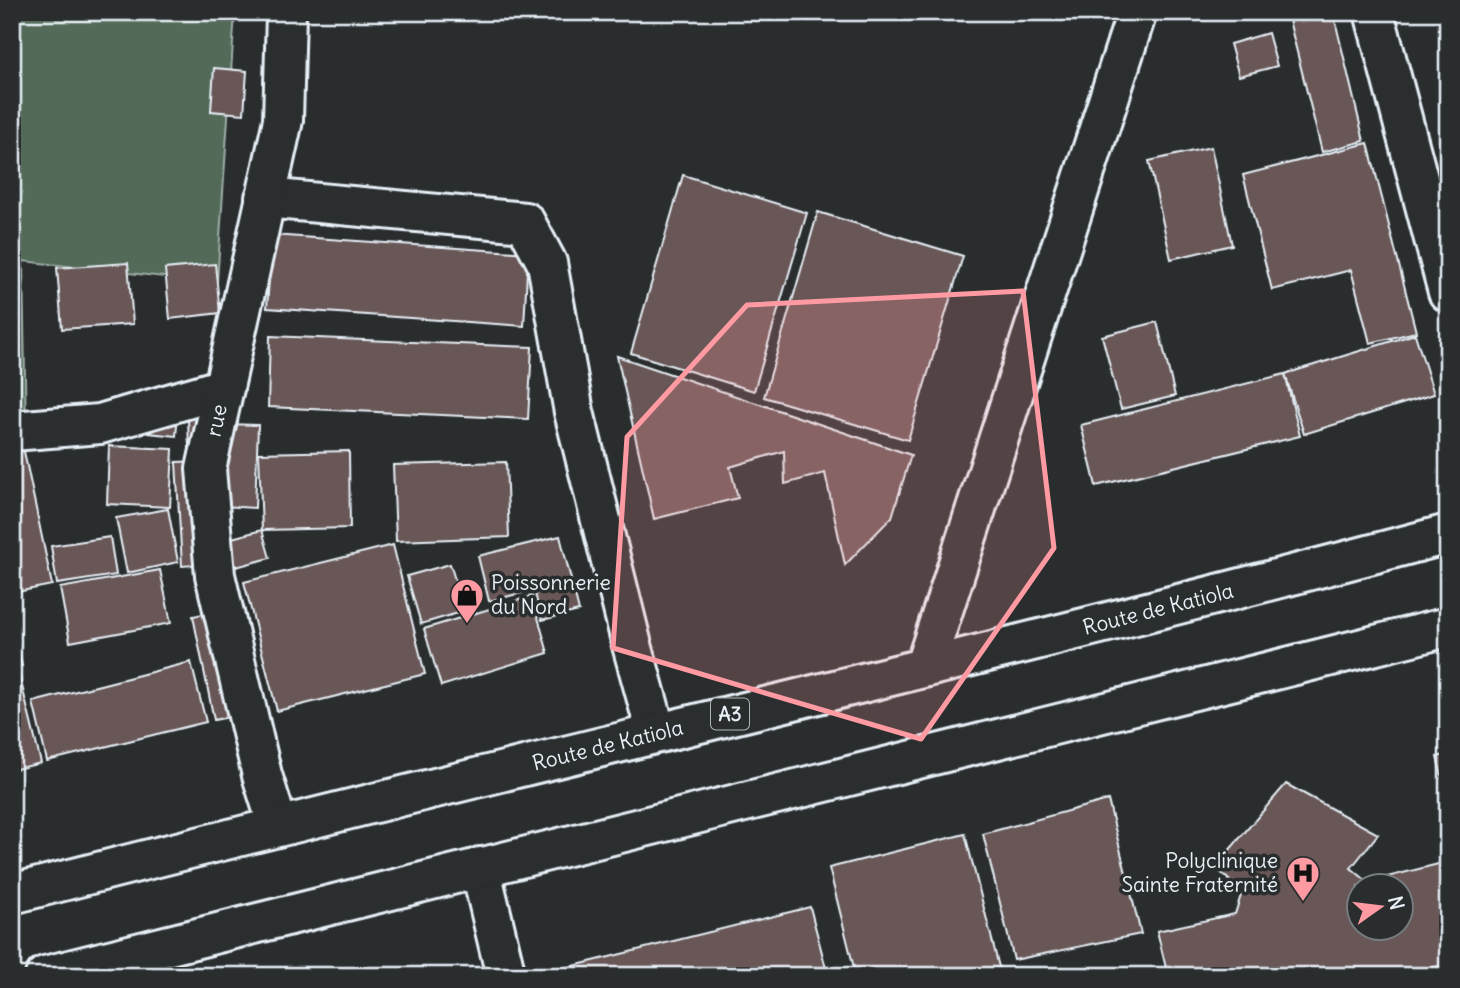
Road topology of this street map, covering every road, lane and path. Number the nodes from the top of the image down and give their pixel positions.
1 (1137, 12) edge
2 (1374, 12) edge
3 (286, 14) edge
4 (265, 198) junction
5 (1448, 292) edge
6 (224, 388) junction
7 (12, 431) edge
8 (1448, 534) edge
9 (1448, 627) edge
10 (925, 666) junction
11 (656, 732) junction
12 (278, 826) junction
13 (480, 867) junction
14 (12, 894) edge
15 (45, 976) edge
16 (506, 976) edge

1 - 10 main road
2 - 5 main road
3 - 4 main road, rue
4 - 6 main road, rue
4 - 11 main road
6 - 7 main road
6 - 12 main road, rue
8 - 10 main road, Route de Katiola / A3
9 - 13 main road
10 - 11 main road, Route de Katiola / A3
11 - 12 main road, Route de Katiola / A3
12 - 14 main road, Route de Katiola / A3
13 - 15 main road
13 - 16 main road

